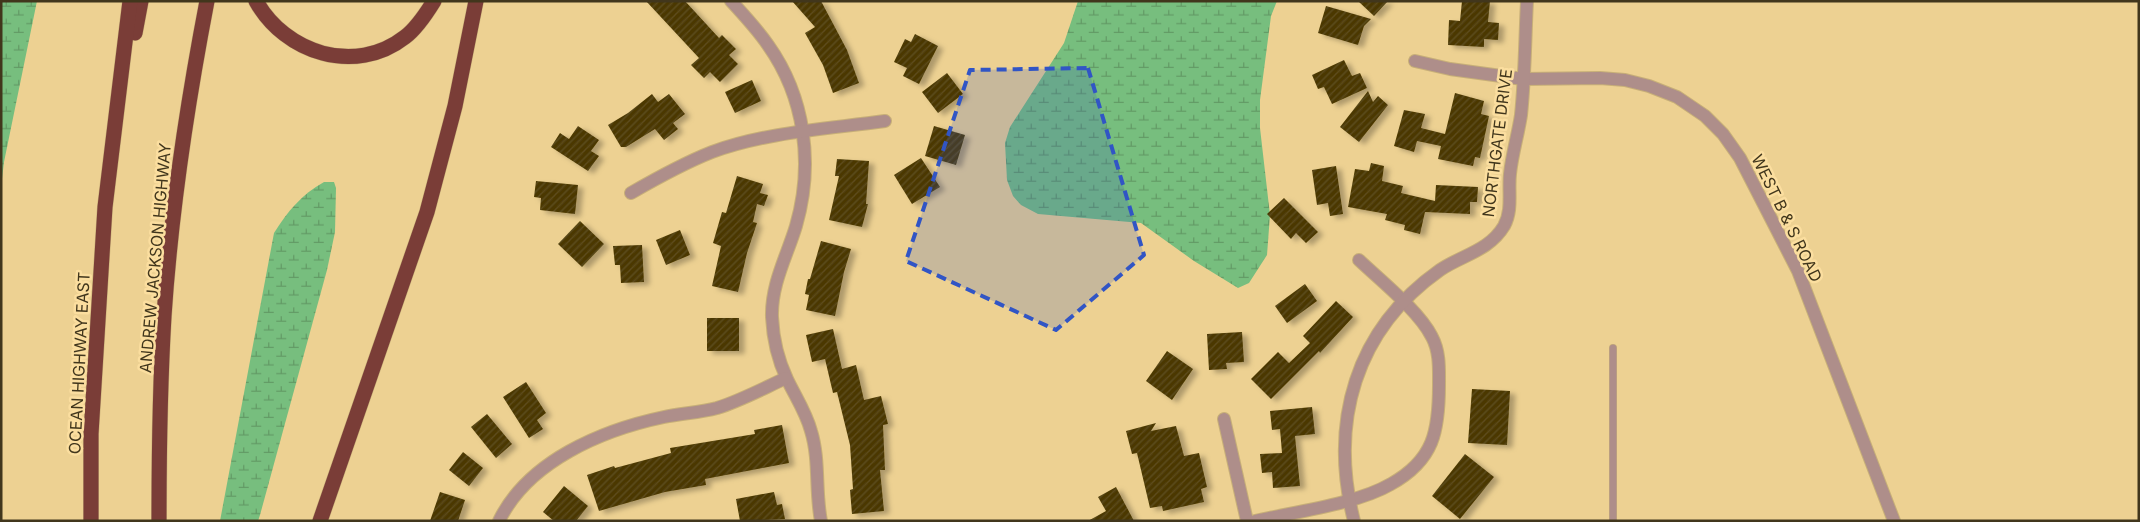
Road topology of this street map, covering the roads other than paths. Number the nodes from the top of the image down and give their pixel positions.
1 (130, 1) edge
2 (141, 1) edge
3 (208, 1) edge
4 (256, 1) edge
5 (434, 1) edge
6 (476, 1) edge
7 (731, 1) edge
8 (1527, 1) edge
9 (1415, 61) dead end
10 (1523, 79) junction
11 (885, 121) dead end
12 (804, 132) junction
13 (631, 193) dead end
14 (105, 207) junction
15 (1359, 260) dead end
16 (1403, 302) junction
17 (1613, 348) dead end
18 (786, 378) junction
19 (1224, 419) dead end
20 (1349, 500) junction
21 (91, 521) edge
22 (159, 521) edge
23 (320, 521) edge
24 (499, 521) edge
25 (821, 521) edge
26 (1247, 521) edge
27 (1255, 521) edge
28 (1354, 521) edge
29 (1613, 521) edge
30 (1894, 521) edge

1 - 14 highway
2 - 14 highway
3 - 22 highway, ANDREW JACKSON HIGHWAY
4 - 5 highway
6 - 23 highway
7 - 12 street
8 - 10 street, NORTHGATE DRIVE
9 - 10 street, WEST B & S ROAD
10 - 16 street, NORTHGATE DRIVE
10 - 30 street, WEST B & S ROAD
11 - 12 street
12 - 13 street
12 - 18 street
14 - 21 highway, OCEAN HIGHWAY EAST
15 - 16 street
16 - 20 street, NORTHGATE DRIVE
16 - 20 street
17 - 29 lane
18 - 24 street
18 - 25 street
19 - 26 street
20 - 27 street
20 - 28 street, NORTHGATE DRIVE

